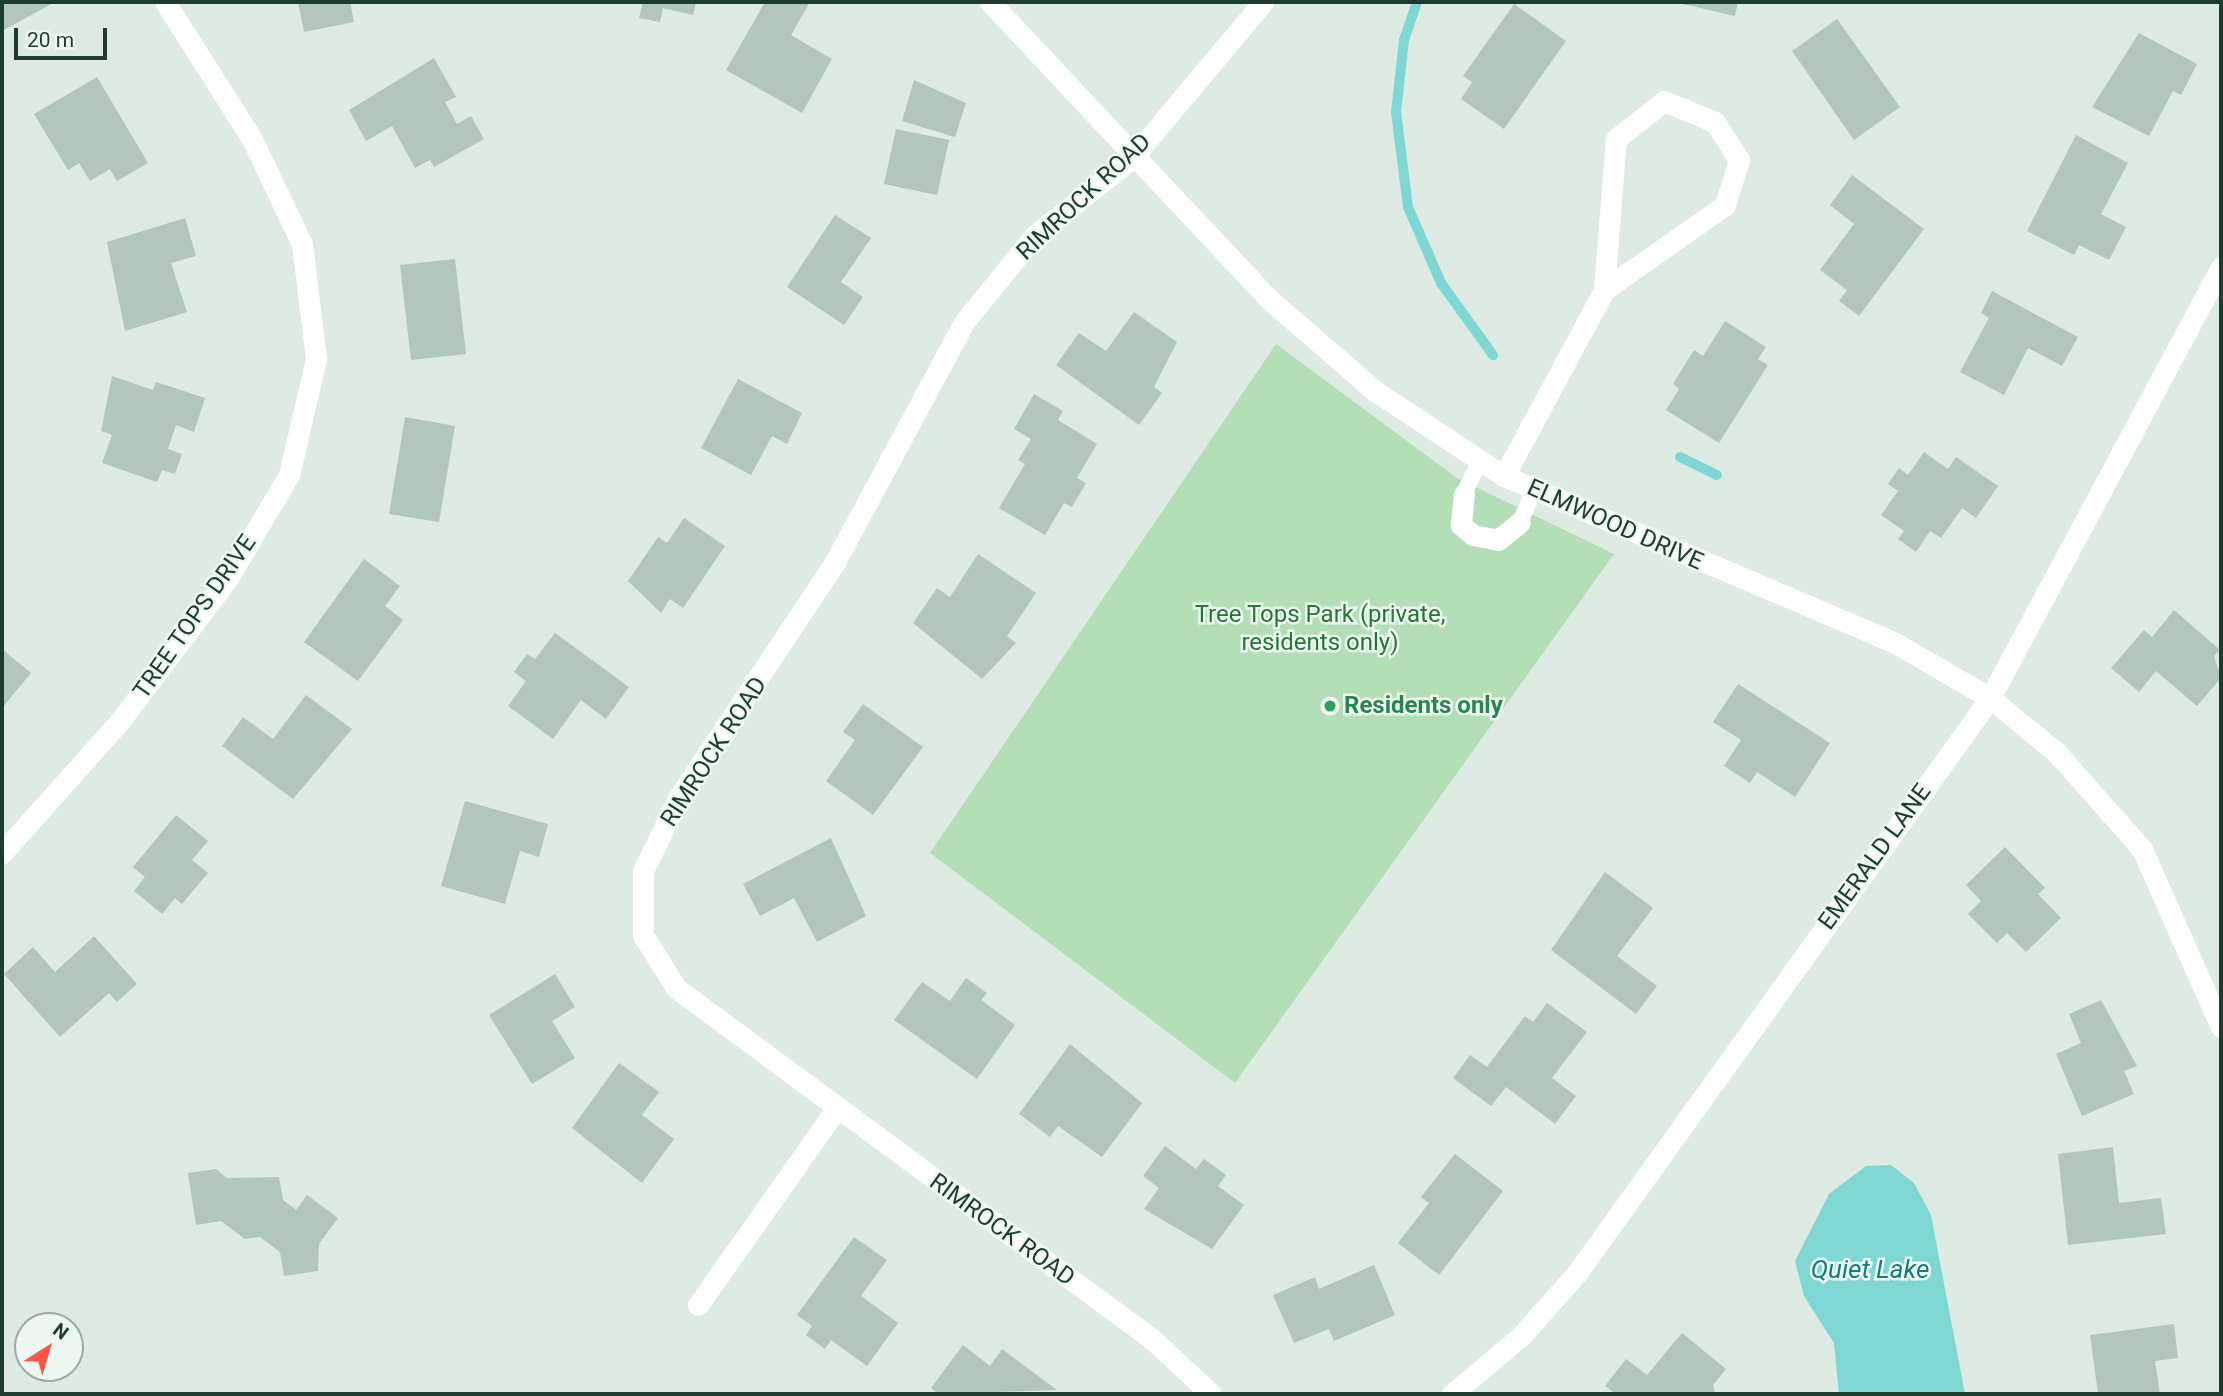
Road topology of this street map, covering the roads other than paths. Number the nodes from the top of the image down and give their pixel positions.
1 (165, 2) edge
2 (990, 2) edge
3 (1263, 2) edge
4 (1133, 156) junction
5 (2221, 267) edge
6 (1604, 290) junction
7 (1480, 460) junction
8 (1504, 476) junction
9 (1534, 490) junction
10 (1464, 494) joint
11 (1520, 522) joint
12 (1990, 698) junction
13 (2, 853) edge
14 (2221, 1027) edge
15 (837, 1108) junction
16 (698, 1306) dead end
17 (1210, 1394) edge
18 (1452, 1394) edge

1 - 13 street, TREE TOPS DRIVE
2 - 4 street, ELMWOOD DRIVE
3 - 4 street, RIMROCK ROAD
4 - 7 street, ELMWOOD DRIVE
4 - 15 street, RIMROCK ROAD
5 - 12 street, EMERALD LANE
6 - 6 street
6 - 8 street
7 - 8 street, ELMWOOD DRIVE
7 - 10 lane
8 - 9 street, ELMWOOD DRIVE
9 - 11 lane
9 - 12 street, ELMWOOD DRIVE
10 - 11 street
12 - 14 street, ELMWOOD DRIVE
12 - 18 street, EMERALD LANE
15 - 16 street
15 - 17 street, RIMROCK ROAD

